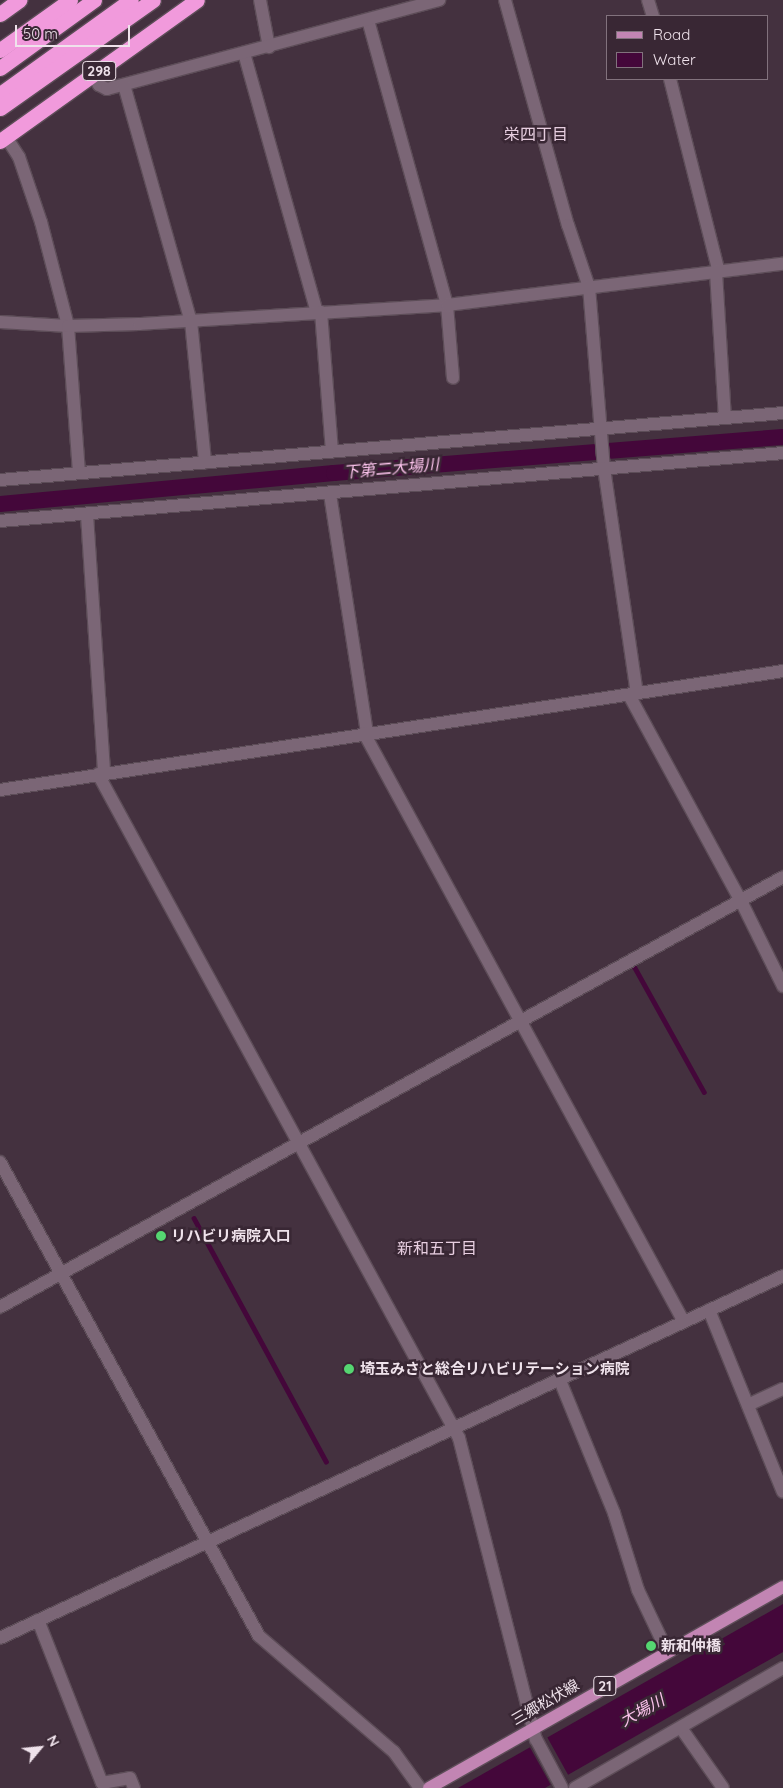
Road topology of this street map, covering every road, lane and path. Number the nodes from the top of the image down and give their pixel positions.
1 (70, 0) edge
2 (94, 0) edge
3 (131, 0) edge
4 (153, 0) edge
5 (197, 0) edge
6 (260, 0) edge
7 (439, 0) edge
8 (505, 0) edge
9 (648, 0) edge
10 (653, 15) edge
11 (368, 20) junction
12 (269, 47) junction
13 (0, 50) edge
14 (244, 53) junction
15 (0, 68) edge
16 (93, 75) junction
17 (670, 80) edge
18 (124, 85) junction
19 (0, 94) edge
20 (0, 108) edge
21 (3, 139) edge
22 (783, 264) edge
23 (717, 272) junction
24 (588, 287) junction
25 (446, 305) junction
26 (319, 313) junction
27 (191, 321) junction
28 (0, 322) edge
29 (68, 326) junction
30 (453, 378) dead end
31 (783, 413) edge
32 (725, 418) junction
33 (601, 428) junction
34 (332, 452) junction
35 (783, 453) edge
36 (205, 462) junction
37 (604, 468) junction
38 (79, 473) junction
39 (0, 480) edge
40 (330, 494) junction
41 (87, 515) junction
42 (0, 521) edge
43 (783, 671) edge
44 (633, 695) junction
45 (365, 733) junction
46 (101, 774) junction
47 (0, 790) edge
48 (783, 877) edge
49 (741, 900) junction
50 (783, 986) edge
51 (519, 1022) junction
52 (298, 1145) junction
53 (0, 1162) edge
54 (61, 1274) junction
55 (783, 1276) edge
56 (0, 1307) edge
57 (709, 1310) junction
58 (684, 1322) junction
59 (559, 1378) junction
60 (783, 1389) edge
61 (748, 1404) junction
62 (454, 1428) junction
63 (783, 1492) edge
64 (208, 1542) junction
65 (783, 1587) edge
66 (38, 1620) junction
67 (0, 1638) edge
68 (667, 1651) junction
69 (783, 1668) edge
70 (681, 1728) junction
71 (535, 1733) junction
72 (561, 1787) edge
73 (134, 1788) edge
74 (420, 1788) edge
75 (429, 1788) edge
76 (575, 1788) edge
77 (723, 1788) edge

1 - 13 highway
2 - 15 highway
3 - 19 highway
4 - 20 highway, 298
5 - 16 highway, 298
6 - 12 street
7 - 11 street
8 - 24 street
9 - 10 street
11 - 12 street
11 - 25 street
12 - 14 street
14 - 18 street
14 - 26 street
16 - 18 street
16 - 21 highway, 298
17 - 23 street
18 - 27 street
21 - 29 street
22 - 23 street
23 - 24 street
23 - 32 street
24 - 25 street
24 - 33 street
25 - 26 street
25 - 30 street
26 - 27 street
26 - 34 street
27 - 29 street
27 - 36 street
28 - 29 street
29 - 38 street
31 - 32 street
32 - 33 street
33 - 34 street
33 - 37 street
34 - 36 street
35 - 37 street
36 - 38 street
37 - 40 street
37 - 44 street
38 - 39 street
40 - 41 street
40 - 45 street
41 - 42 street
41 - 46 street
43 - 44 street
44 - 45 street
44 - 49 street
45 - 46 street
45 - 51 street
46 - 47 street
46 - 52 street
48 - 49 street
49 - 50 street
49 - 51 street
51 - 52 street
51 - 58 street
52 - 54 street
52 - 62 street
53 - 54 street
54 - 56 street
54 - 64 street
55 - 57 street
57 - 58 street
57 - 61 street
58 - 59 street
59 - 62 street
59 - 68 street
60 - 61 street
61 - 63 street
62 - 64 street
62 - 71 street
64 - 66 street
64 - 74 street
65 - 68 main road, 三郷松伏線 / 21
66 - 67 street
66 - 73 street
68 - 71 main road, 三郷松伏線 / 21
69 - 70 street
70 - 76 street
70 - 77 street
71 - 72 street
71 - 75 main road, 三郷松伏線 / 21

